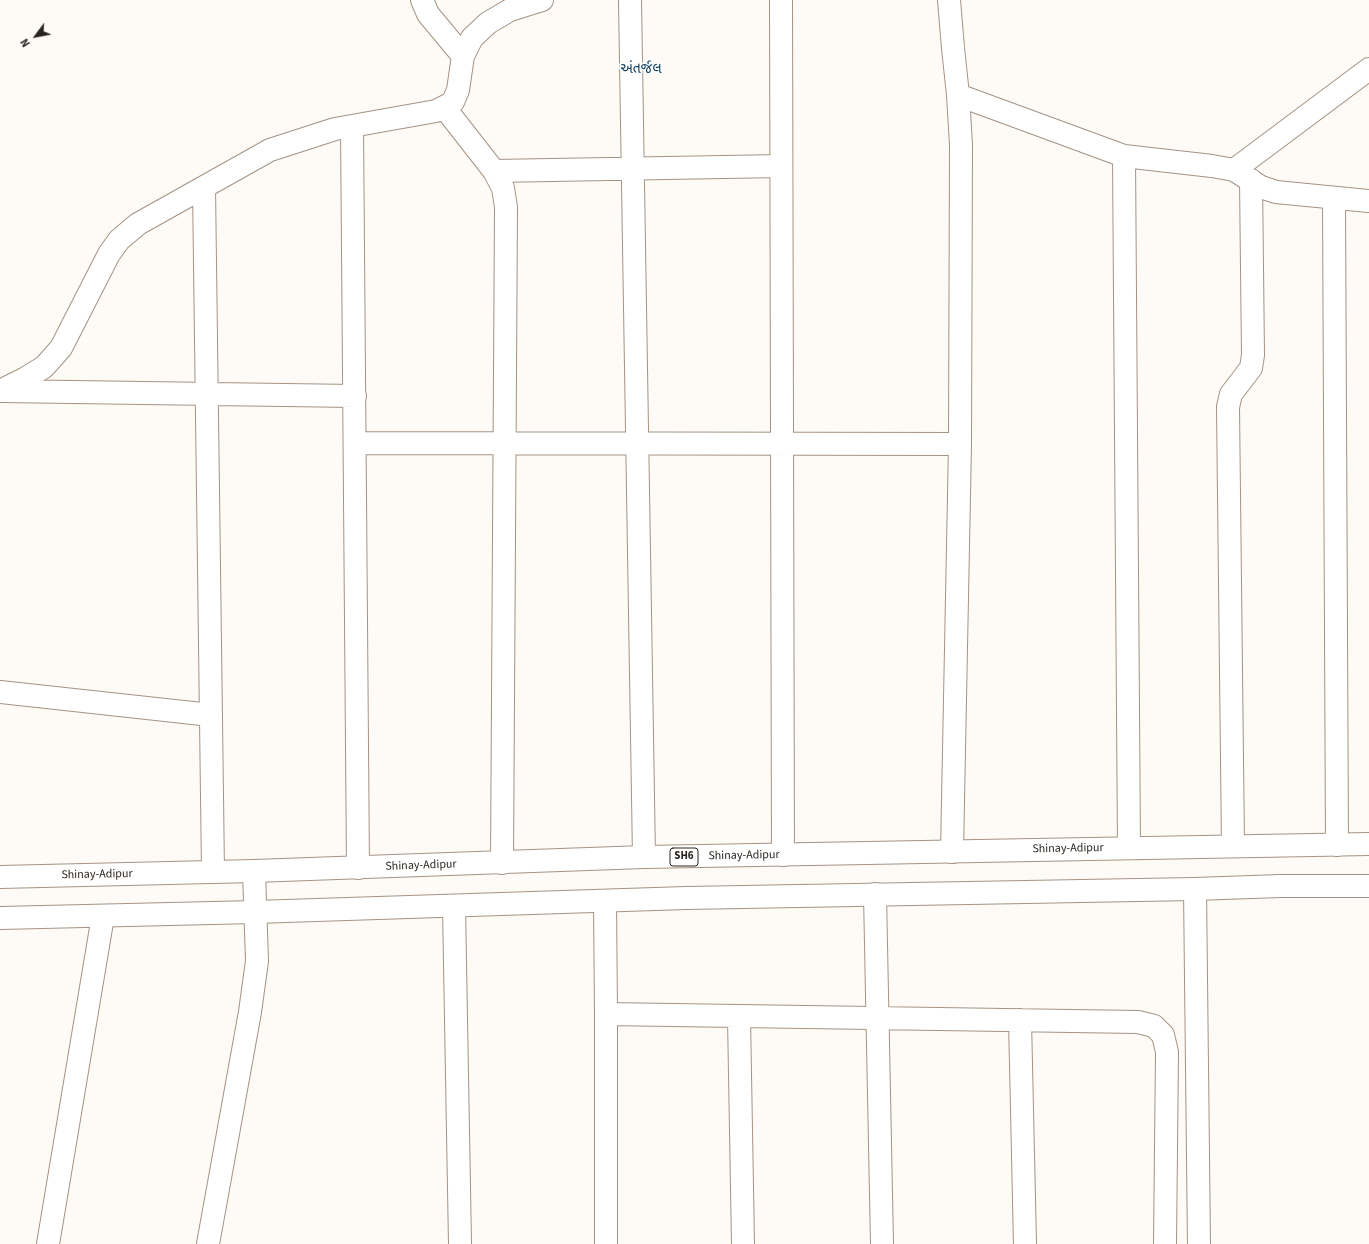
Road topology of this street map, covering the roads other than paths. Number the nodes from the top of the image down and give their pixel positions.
1 (422, 0) edge
2 (542, 0) edge
3 (630, 0) edge
4 (781, 0) edge
5 (949, 0) edge
6 (463, 56) junction
7 (1369, 69) edge
8 (958, 95) junction
9 (444, 107) junction
10 (352, 126) junction
11 (1124, 156) junction
12 (781, 166) junction
13 (633, 169) junction
14 (494, 171) junction
15 (1242, 175) junction
16 (204, 187) junction
17 (1334, 198) junction
18 (1369, 201) edge
19 (0, 391) edge
20 (207, 394) junction
21 (355, 396) junction
22 (355, 443) junction
23 (505, 443) junction
24 (638, 444) junction
25 (782, 444) junction
26 (960, 444) junction
27 (0, 692) edge
28 (211, 714) junction
29 (1369, 844) edge
30 (1337, 845) junction
31 (1234, 846) junction
32 (1129, 848) junction
33 (952, 852) junction
34 (783, 855) junction
35 (644, 857) junction
36 (502, 863) junction
37 (358, 868) junction
38 (254, 871) junction
39 (213, 872) junction
40 (0, 877) edge
41 (1369, 886) edge
42 (1195, 889) junction
43 (875, 894) junction
44 (605, 901) junction
45 (454, 906) junction
46 (255, 912) junction
47 (103, 916) junction
48 (0, 918) edge
49 (606, 1014) junction
50 (739, 1017) junction
51 (878, 1018) junction
52 (1020, 1020) junction
53 (48, 1244) edge
54 (208, 1244) edge
55 (460, 1244) edge
56 (606, 1244) edge
57 (743, 1244) edge
58 (882, 1244) edge
59 (1025, 1244) edge
60 (1165, 1244) edge
61 (1199, 1244) edge

1 - 6 street
2 - 6 street
3 - 13 street
4 - 12 street
5 - 8 street
6 - 9 street
7 - 15 street
8 - 11 street
8 - 26 street
9 - 10 street
9 - 14 street
10 - 16 street
10 - 21 street
11 - 15 street
11 - 32 street
12 - 13 street
12 - 25 street
13 - 14 street
13 - 24 street
14 - 23 street
15 - 17 street
15 - 31 street
16 - 19 street
16 - 20 street
17 - 18 street
17 - 30 street
19 - 20 street
20 - 21 street
20 - 28 street
21 - 22 street
22 - 23 street
22 - 37 street
23 - 24 street
23 - 36 street
24 - 25 street
24 - 35 street
25 - 26 street
25 - 34 street
26 - 33 street
27 - 28 street
28 - 39 street
29 - 30 street, Shinay-Adipur / SH6
30 - 31 street, Shinay-Adipur / SH6
31 - 32 street, Shinay-Adipur / SH6
32 - 33 street, Shinay-Adipur / SH6
33 - 34 street, Shinay-Adipur / SH6
34 - 35 street, Shinay-Adipur / SH6
35 - 36 street, Shinay-Adipur / SH6
36 - 37 street, Shinay-Adipur / SH6
37 - 38 street, Shinay-Adipur / SH6
38 - 39 street, Shinay-Adipur / SH6
38 - 46 street
39 - 40 street, Shinay-Adipur / SH6
41 - 42 street
42 - 43 street
42 - 61 street
43 - 44 street
43 - 51 street
44 - 45 street
44 - 49 street
45 - 46 street
45 - 55 street
46 - 47 street
46 - 54 street
47 - 48 street
47 - 53 street
49 - 50 street
49 - 56 street
50 - 51 street
50 - 57 street
51 - 52 street
51 - 58 street
52 - 59 street
52 - 60 street

